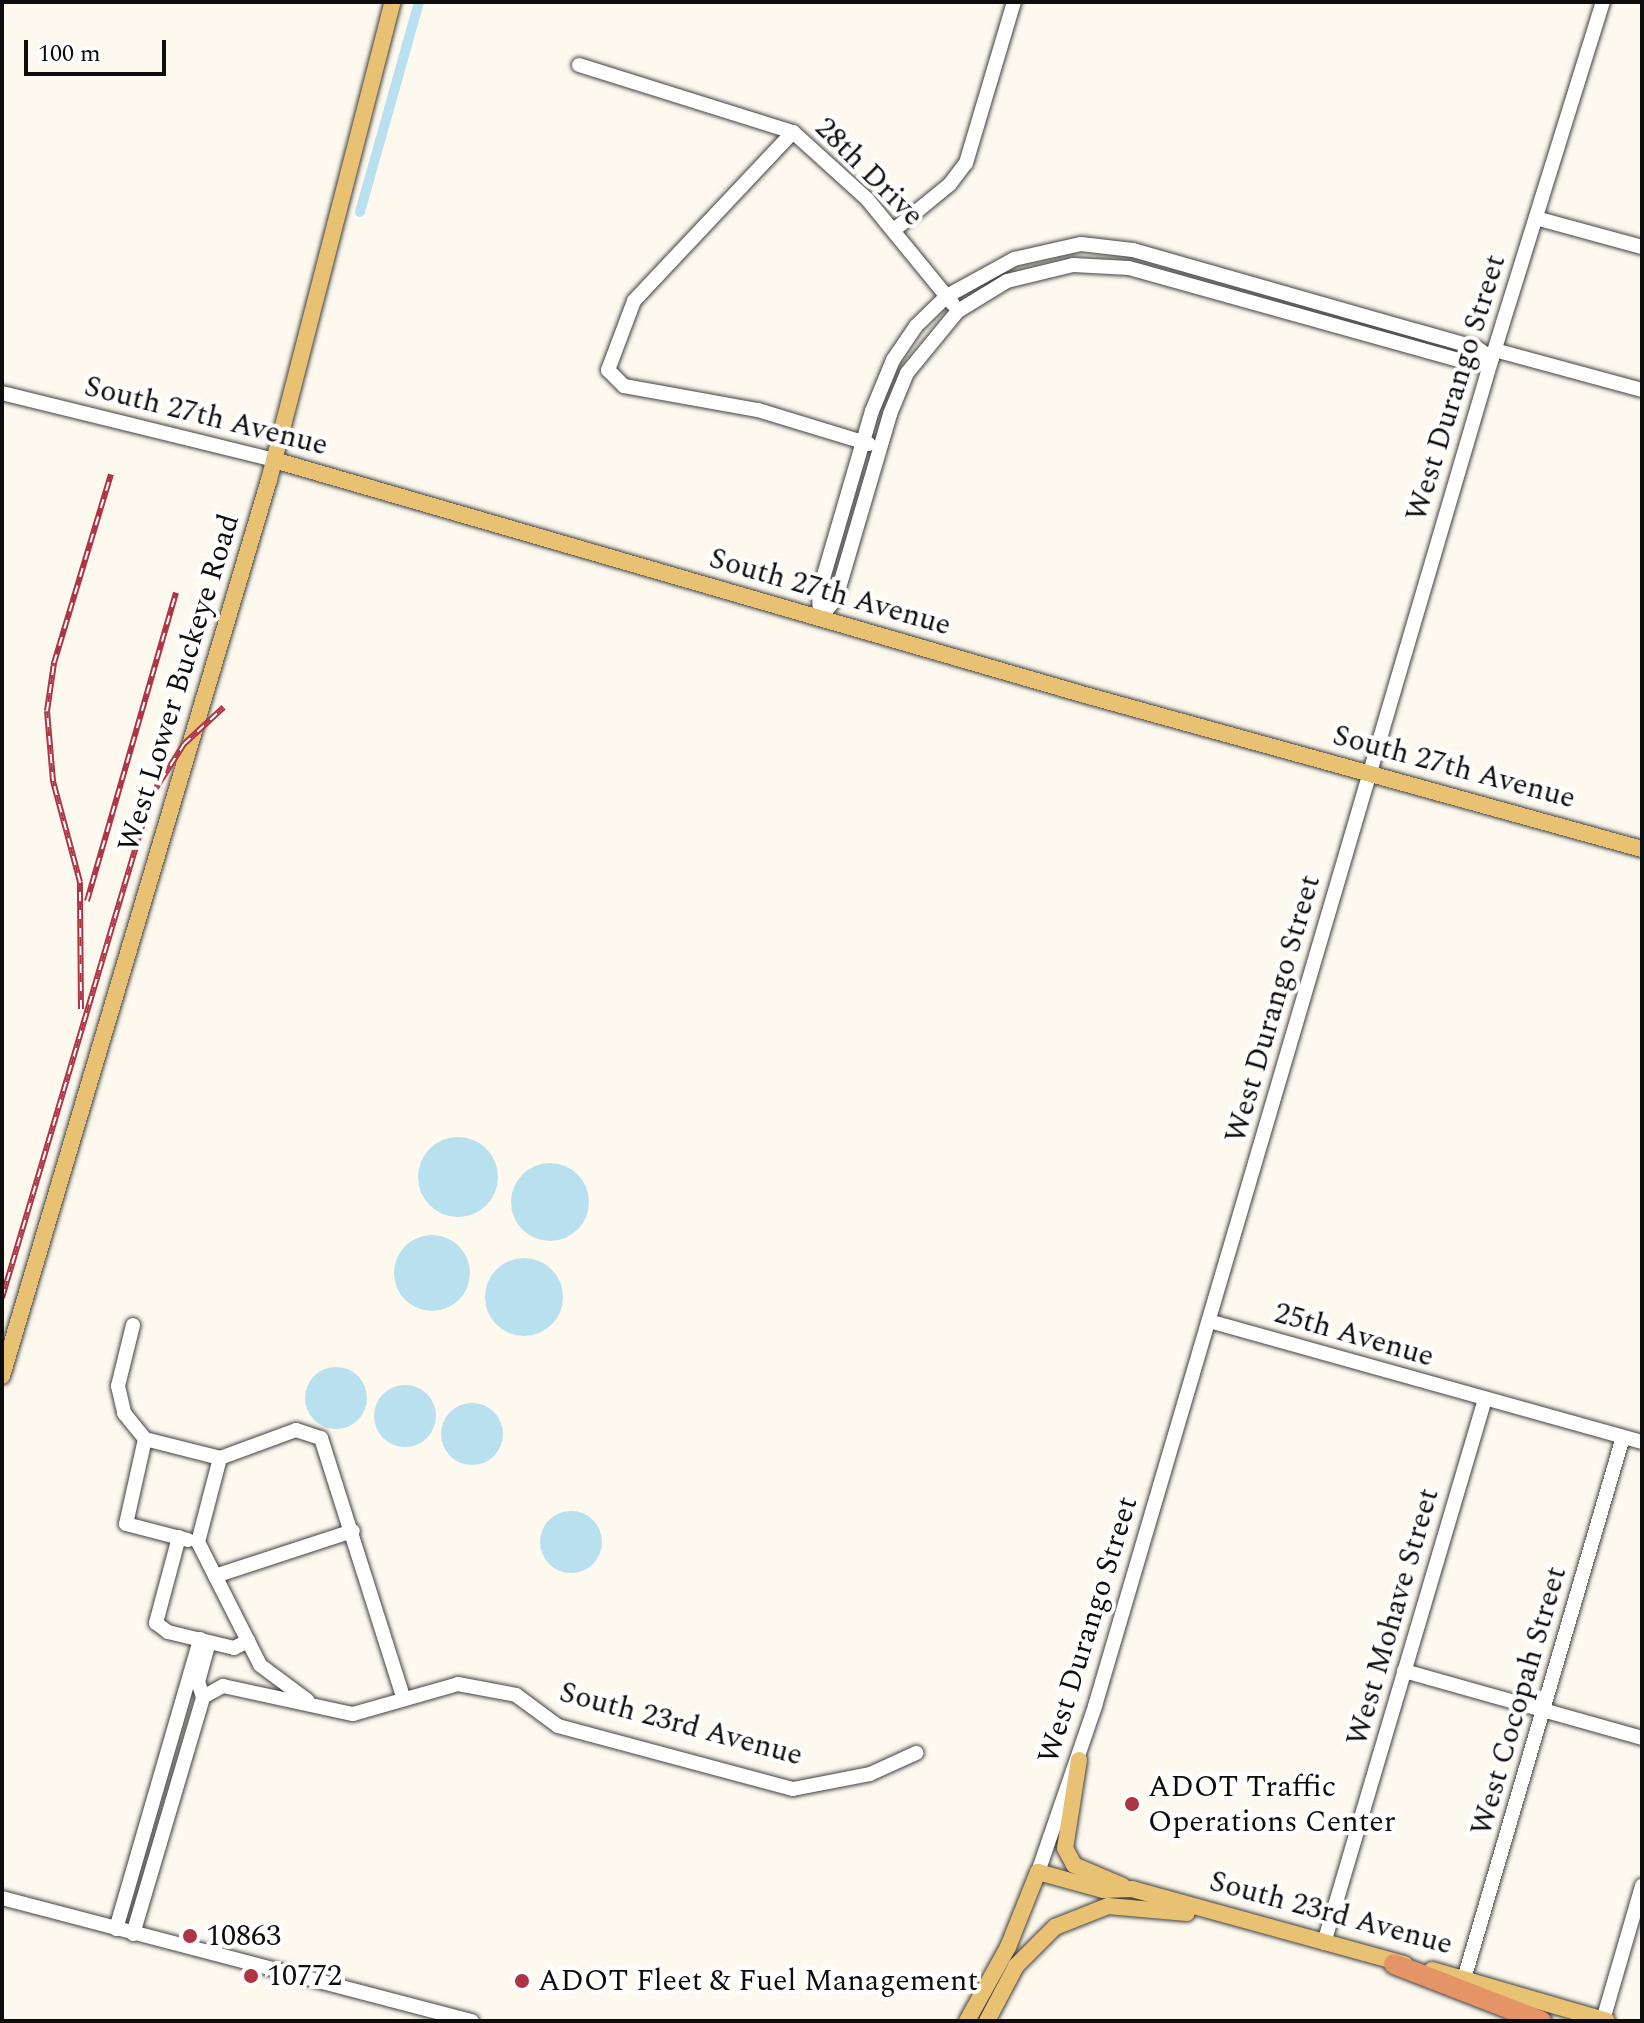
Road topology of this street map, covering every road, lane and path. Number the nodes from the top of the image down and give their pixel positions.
1 (393, 2) edge
2 (1014, 2) edge
3 (1603, 2) edge
4 (579, 65) dead end
5 (793, 132) junction
6 (1536, 218) junction
7 (894, 230) junction
8 (1642, 247) edge
9 (947, 296) junction
10 (958, 311) junction
11 (1494, 354) junction
12 (1642, 390) edge
13 (2, 393) edge
14 (863, 442) junction
15 (880, 448) junction
16 (274, 460) junction
17 (820, 618) junction
18 (1372, 773) junction
19 (1642, 849) edge
20 (1209, 1321) junction
21 (133, 1325) dead end
22 (2, 1376) edge
23 (1485, 1399) junction
24 (1623, 1437) junction
25 (145, 1439) junction
26 (1642, 1442) edge
27 (220, 1458) junction
28 (353, 1531) junction
29 (179, 1537) junction
30 (198, 1542) junction
31 (215, 1576) junction
32 (205, 1641) junction
33 (248, 1641) junction
34 (1404, 1671) junction
35 (203, 1697) junction
36 (404, 1699) junction
37 (319, 1707) junction
38 (1544, 1711) junction
39 (1642, 1738) edge
40 (916, 1753) dead end
41 (1079, 1760) junction
42 (1038, 1872) junction
43 (1642, 1886) edge
44 (128, 1888) junction
45 (1132, 1889) junction
46 (145, 1893) junction
47 (2, 1898) edge
48 (1268, 1927) junction
49 (116, 1929) junction
50 (133, 1934) junction
51 (1324, 1943) junction
52 (1394, 1964) junction
53 (1464, 1979) junction
54 (1605, 2020) edge
55 (472, 2021) edge
56 (967, 2021) edge
57 (987, 2021) edge
58 (1541, 2021) edge

1 - 16 main road, West Lower Buckeye Road
2 - 7 street
3 - 6 street, West Durango Street
4 - 5 street, 28th Drive
5 - 7 street, 28th Drive
5 - 14 street
6 - 8 street
6 - 11 street, West Durango Street
7 - 9 street, 28th Drive
9 - 10 street, 28th Drive
9 - 11 street
9 - 14 street
10 - 11 street
10 - 15 street
11 - 12 street
11 - 18 street, West Durango Street
13 - 16 street, South 27th Avenue
14 - 15 street
14 - 17 street
15 - 17 street
16 - 17 main road, South 27th Avenue
16 - 22 main road, West Lower Buckeye Road
17 - 18 main road, South 27th Avenue
18 - 19 main road, South 27th Avenue
18 - 20 street, West Durango Street
20 - 23 street, 25th Avenue
20 - 41 street, West Durango Street
21 - 25 street
23 - 24 street, 25th Avenue
23 - 34 street, West Mohave Street
24 - 26 street, 25th Avenue
24 - 38 street, West Cocopah Street
25 - 27 street
25 - 29 street
27 - 28 street
27 - 30 street
28 - 31 street
28 - 36 street
29 - 30 street
29 - 32 street
30 - 31 street
31 - 33 street
32 - 33 street
32 - 35 street
32 - 44 street
33 - 37 street
34 - 38 street
34 - 51 street, West Mohave Street
35 - 37 street, South 23rd Avenue
35 - 46 street
36 - 37 street, South 23rd Avenue
36 - 40 street, South 23rd Avenue
38 - 39 street
38 - 53 street, West Cocopah Street
41 - 42 street, West Durango Street
41 - 45 main road
42 - 45 main road, South 23rd Avenue
42 - 56 main road, West Durango Street
43 - 54 street
44 - 46 street
44 - 49 street
45 - 48 main road, South 23rd Avenue
46 - 50 street
47 - 49 street
48 - 51 main road, South 23rd Avenue
48 - 57 main road
49 - 50 street
50 - 55 street
51 - 52 main road, South 23rd Avenue
52 - 53 main road, South 23rd Avenue
52 - 58 highway
53 - 54 main road, South 23rd Avenue

